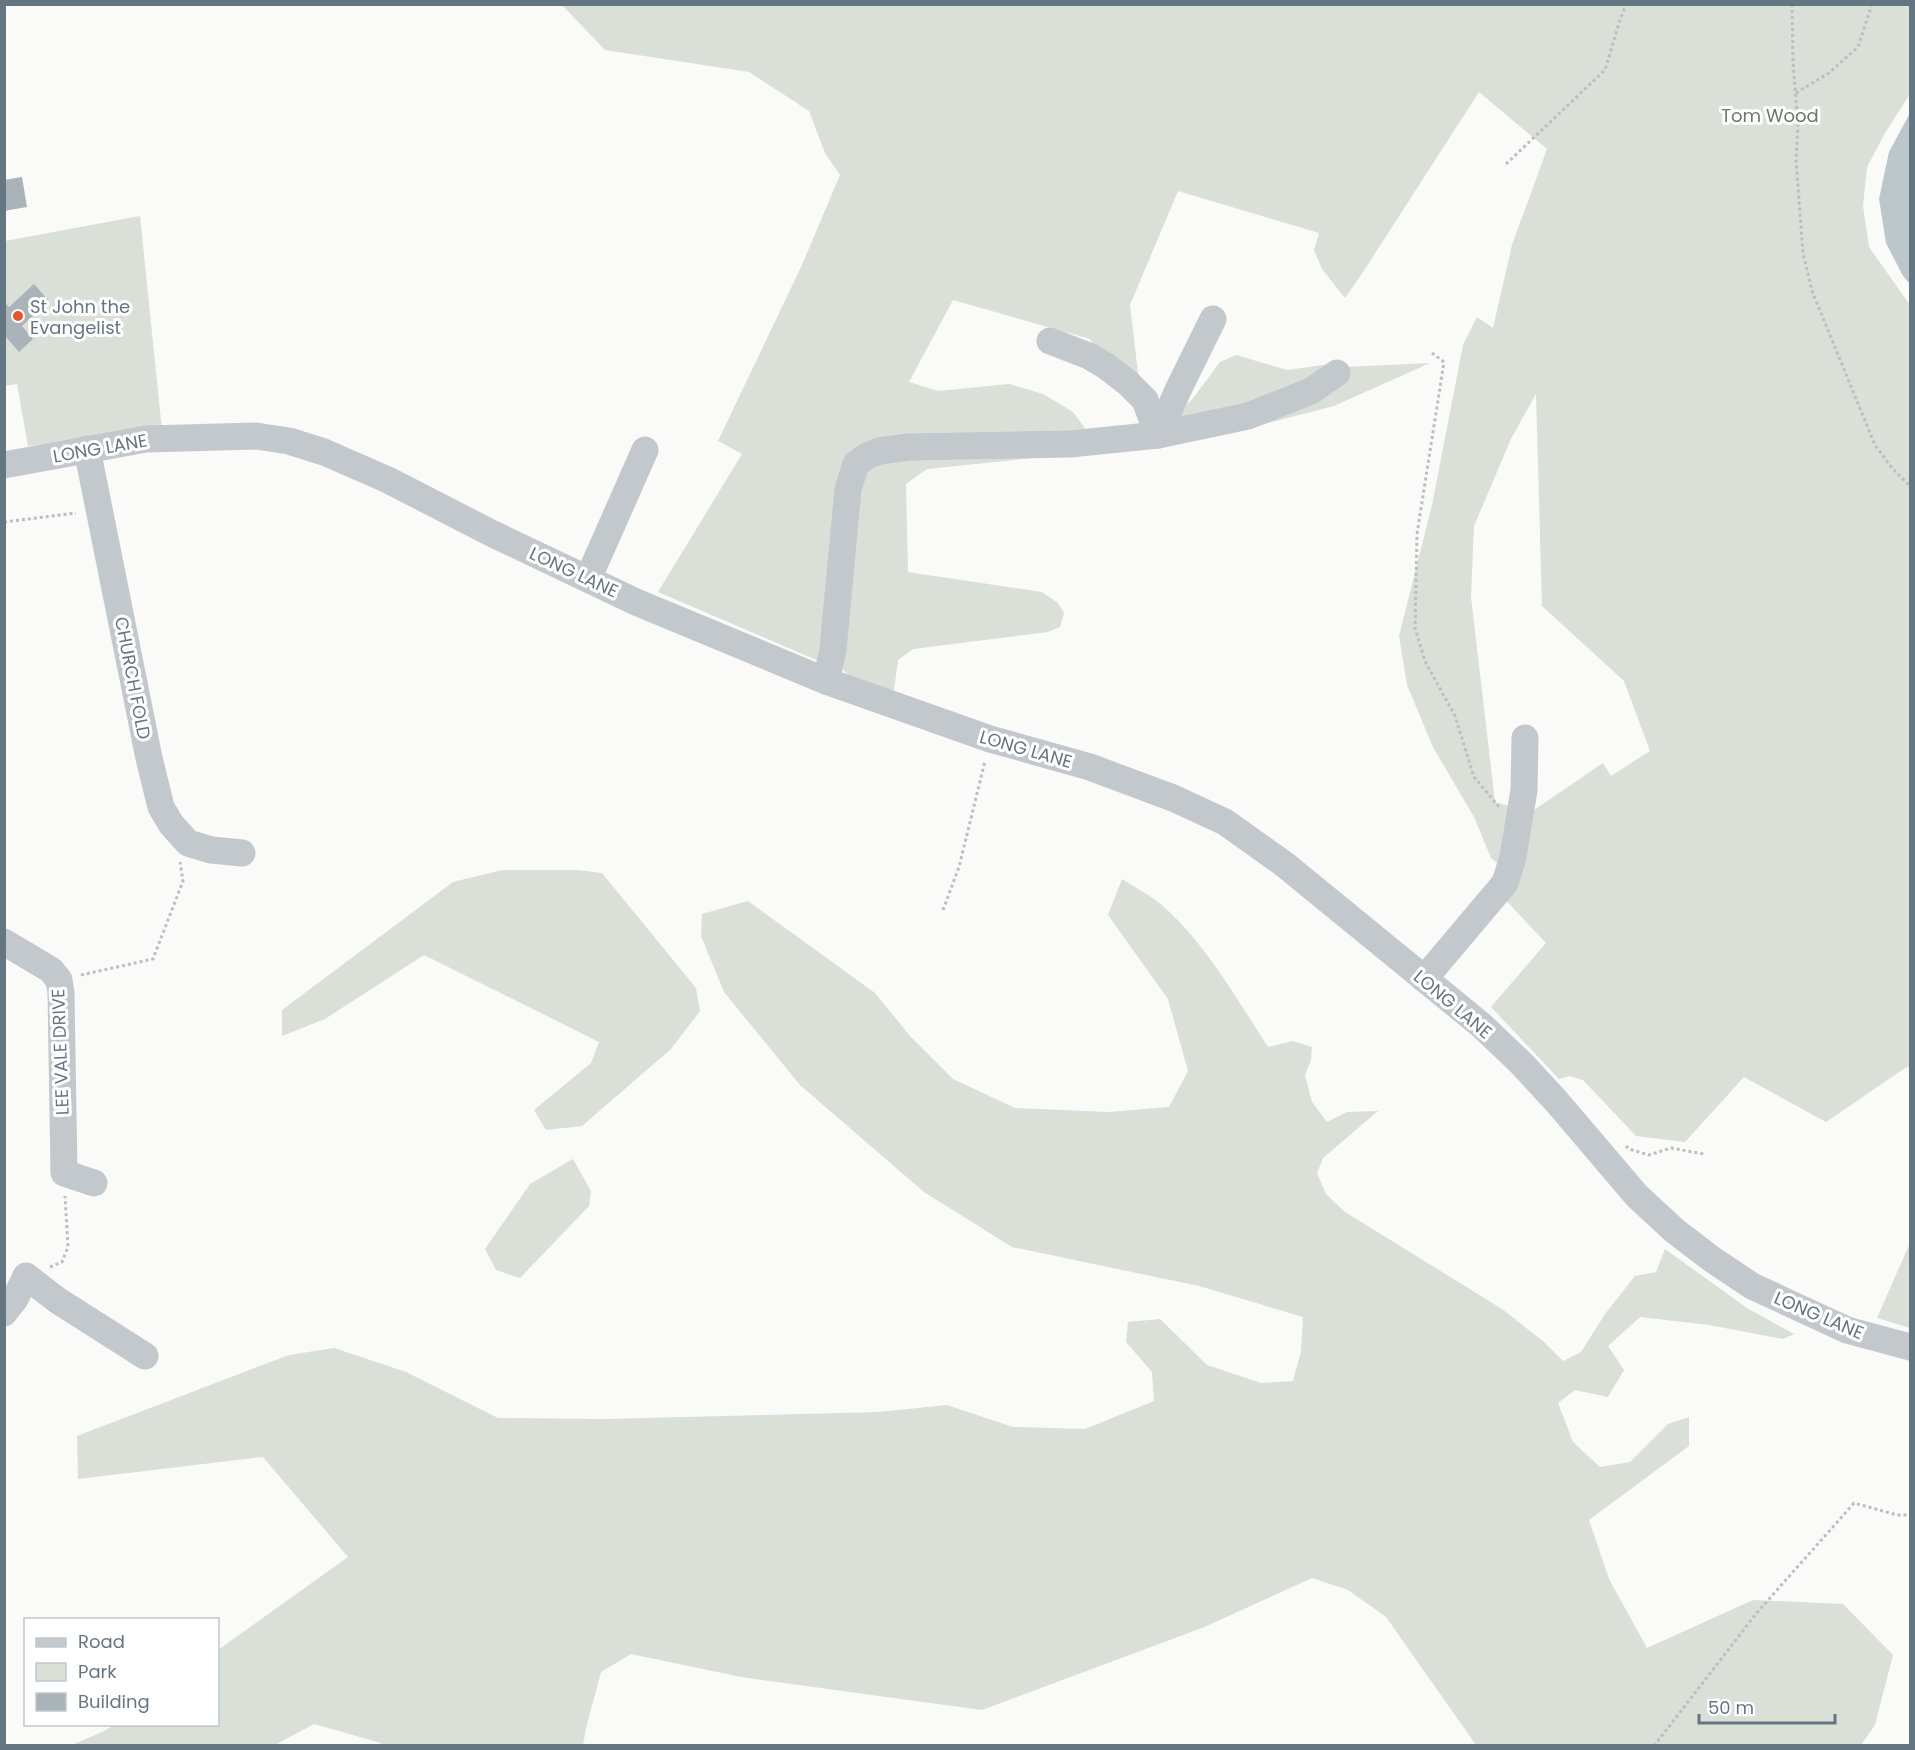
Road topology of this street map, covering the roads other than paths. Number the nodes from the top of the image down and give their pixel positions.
1 (1213, 320) dead end
2 (1050, 341) dead end
3 (1336, 372) dead end
4 (1158, 435) junction
5 (87, 449) junction
6 (645, 450) dead end
7 (4, 465) edge
8 (588, 579) junction
9 (826, 681) junction
10 (1525, 738) dead end
11 (242, 853) dead end
12 (4, 942) edge
13 (1424, 979) junction
14 (94, 1183) dead end
15 (4, 1313) edge
16 (1911, 1347) edge
17 (145, 1356) dead end

1 - 4 street
2 - 4 street
3 - 4 street
4 - 9 street
5 - 7 street, LONG LANE
5 - 8 street, LONG LANE
5 - 11 street, CHURCH FOLD
6 - 8 street
8 - 9 street, LONG LANE
9 - 13 street, LONG LANE
10 - 13 street
12 - 14 street, LEE VALE DRIVE
13 - 16 street, LONG LANE
15 - 17 street

